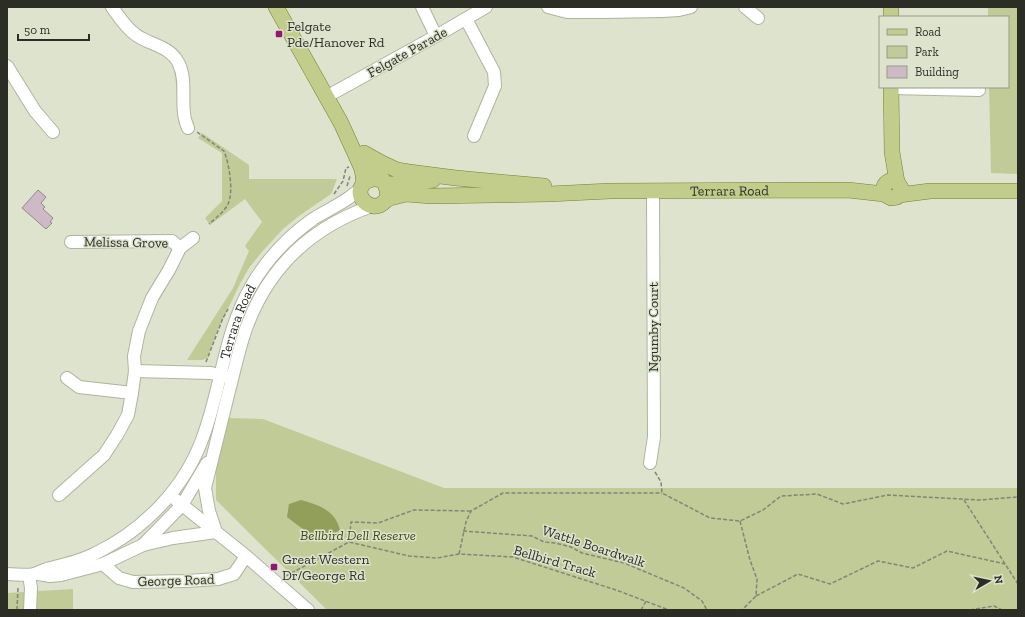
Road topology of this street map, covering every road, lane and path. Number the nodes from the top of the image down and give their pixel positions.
1 (112, 7) edge
2 (276, 7) edge
3 (422, 7) edge
4 (486, 7) edge
5 (548, 7) edge
6 (691, 7) edge
7 (745, 7) edge
8 (758, 18) dead end
9 (466, 19) junction
10 (436, 36) junction
11 (7, 66) edge
12 (891, 88) edge
13 (979, 90) dead end
14 (326, 96) junction
15 (341, 123) junction
16 (188, 128) joint
17 (53, 132) dead end
18 (474, 136) dead end
19 (364, 153) junction
20 (456, 178) junction
21 (384, 183) junction
22 (362, 186) junction
23 (892, 187) junction
24 (610, 191) junction
25 (1018, 191) edge
26 (653, 192) junction
27 (378, 203) junction
28 (209, 224) dead end
29 (193, 238) dead end
30 (71, 242) dead end
31 (180, 248) junction
32 (135, 371) junction
33 (219, 374) junction
34 (67, 378) dead end
35 (232, 379) junction
36 (132, 393) junction
37 (215, 448) junction
38 (650, 463) joint
39 (662, 493) junction
40 (59, 495) dead end
41 (170, 496) junction
42 (1018, 497) edge
43 (964, 499) junction
44 (182, 504) junction
45 (471, 511) junction
46 (740, 521) junction
47 (463, 531) junction
48 (216, 532) junction
49 (349, 542) junction
50 (143, 545) junction
51 (459, 554) junction
52 (246, 556) junction
53 (104, 564) junction
54 (1005, 564) junction
55 (7, 574) edge
56 (31, 574) junction
57 (275, 582) junction
58 (1018, 584) edge
59 (18, 587) dead end
60 (756, 596) junction
61 (646, 601) junction
62 (17, 610) edge
63 (30, 610) edge
64 (308, 610) edge
65 (641, 610) edge
66 (669, 610) edge
67 (708, 610) edge
68 (742, 610) edge
69 (970, 610) edge
70 (1002, 610) edge

1 - 16 street
2 - 14 main road
3 - 10 street
4 - 9 street, Felgate Parade
5 - 6 street
7 - 8 street
9 - 10 street, Felgate Parade
9 - 18 street
10 - 14 street, Felgate Parade
11 - 17 street
12 - 13 street
12 - 23 main road
14 - 15 main road
15 - 19 main road
15 - 22 main road
16 - 28 path
19 - 20 main road, Terrara Road
19 - 21 main road
20 - 21 main road, Terrara Road
20 - 24 main road, Terrara Road
21 - 22 main road
21 - 27 main road
22 - 27 main road
22 - 33 street, Terrara Road
23 - 25 main road, Terrara Road
23 - 26 main road, Terrara Road
24 - 26 main road, Terrara Road
24 - 27 main road, Terrara Road
26 - 38 street, Ngumby Court
27 - 35 street, Terrara Road
29 - 31 street, Melissa Grove
30 - 31 street, Melissa Grove
31 - 32 street, Melissa Grove
32 - 33 street
32 - 36 street, Melissa Grove
33 - 35 street
33 - 41 street, Terrara Road
34 - 36 street
35 - 37 street, Terrara Road
36 - 40 street, Melissa Grove
37 - 44 street, Terrara Road
37 - 48 street, Terrara Road
38 - 39 path
39 - 45 path
39 - 46 path
41 - 44 street
41 - 56 street, Terrara Road
42 - 43 path
43 - 46 path
43 - 54 path
44 - 48 street
44 - 50 street, Terrara Road
45 - 47 path
45 - 49 path
46 - 60 path
47 - 51 path
47 - 67 path, Wattle Boardwalk
48 - 50 street
48 - 52 street
49 - 51 path, Bellbird Track
49 - 57 path
50 - 53 street, Terrara Road
51 - 61 path, Bellbird Track
52 - 53 street, George Road
52 - 57 street
53 - 56 street, Terrara Road
54 - 58 path
54 - 60 path
55 - 56 street, Terrara Road
56 - 63 street
57 - 64 street
59 - 62 path
60 - 68 path
61 - 65 path
61 - 66 path, Bellbird Track
69 - 70 path

